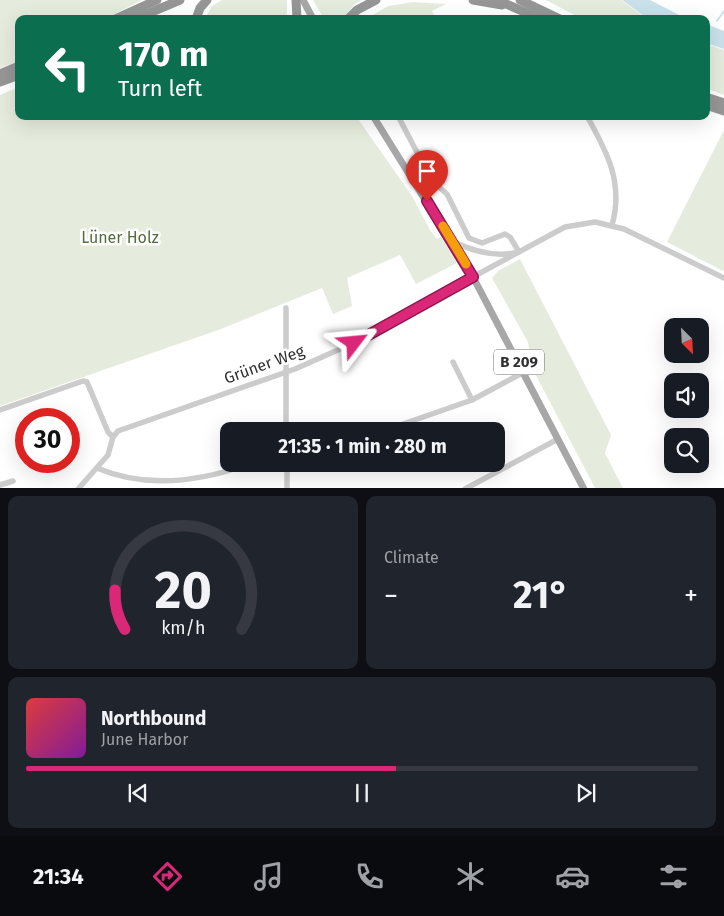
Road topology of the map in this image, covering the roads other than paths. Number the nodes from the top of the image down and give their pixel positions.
1 (157, 0) edge
2 (180, 0) edge
3 (207, 0) edge
4 (296, 0) edge
5 (303, 0) edge
6 (376, 0) edge
7 (473, 0) edge
8 (497, 0) edge
9 (520, 4) edge
10 (124, 15) edge
11 (144, 15) edge
12 (197, 15) edge
13 (297, 15) edge
14 (311, 15) edge
15 (352, 15) edge
16 (535, 15) edge
17 (549, 15) edge
18 (15, 68) edge
19 (0, 74) edge
20 (15, 76) edge
21 (0, 82) edge
22 (710, 98) edge
23 (724, 103) edge
24 (710, 106) edge
25 (724, 111) edge
26 (376, 120) edge
27 (400, 120) edge
28 (588, 120) edge
29 (612, 225) junction
30 (452, 241) junction
31 (519, 252) junction
32 (473, 277) junction
33 (724, 278) edge
34 (286, 308) dead end
35 (453, 362) dead end
36 (286, 372) junction
37 (524, 372) junction
38 (472, 400) junction
39 (0, 410) edge
40 (286, 422) edge
41 (409, 422) edge
42 (113, 437) junction
43 (558, 439) junction
44 (97, 468) junction
45 (225, 472) edge
46 (287, 472) edge
47 (13, 481) dead end
48 (0, 485) edge
49 (78, 488) edge
50 (287, 488) edge
51 (465, 488) edge
52 (584, 488) edge

1 - 10 highway
2 - 11 highway
3 - 12 highway
4 - 13 highway
5 - 14 main road
6 - 15 highway
7 - 9 highway
8 - 9 highway
9 - 16 highway
9 - 17 highway
18 - 19 highway
20 - 21 highway
22 - 23 highway
24 - 25 highway
26 - 30 main road, B 209
27 - 31 street
28 - 29 street
29 - 31 street, Grüner Weg
29 - 33 street, Grüner Weg
30 - 31 street
30 - 32 main road, B 209
31 - 32 street, Grüner Weg
32 - 36 street, Grüner Weg
32 - 37 main road, B 209
34 - 36 street
35 - 38 street
36 - 40 street
36 - 42 street, Grüner Weg
37 - 38 street
37 - 43 main road, B 209
38 - 41 street
39 - 42 street
42 - 44 street
43 - 51 street
43 - 52 main road, B 209
44 - 45 street
44 - 49 street
46 - 50 street
47 - 48 street

